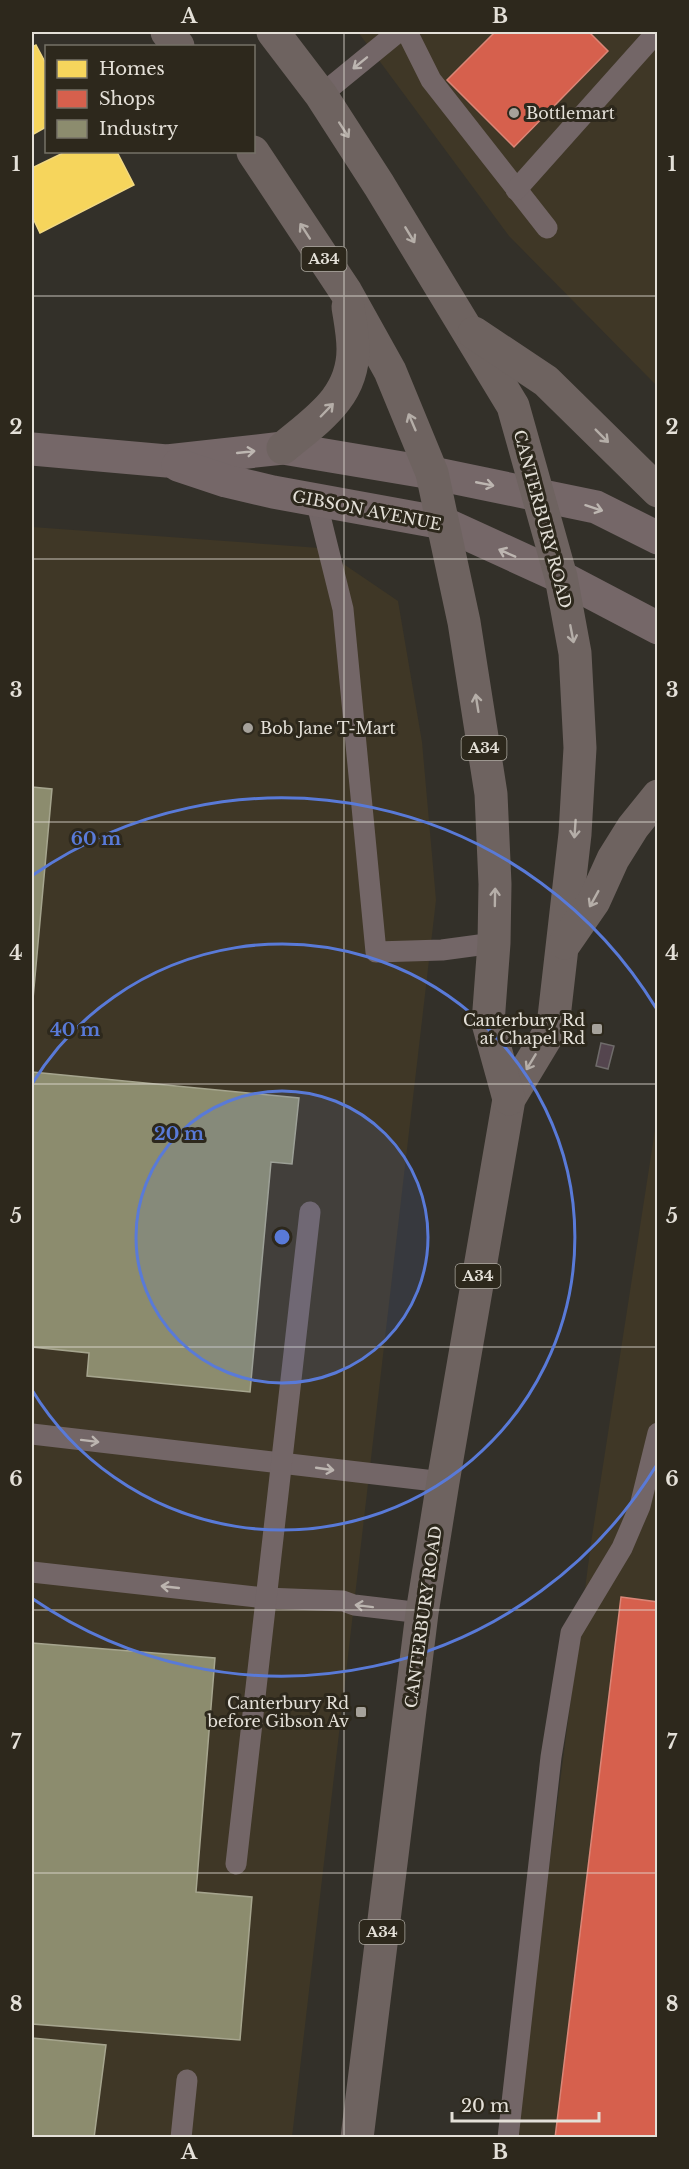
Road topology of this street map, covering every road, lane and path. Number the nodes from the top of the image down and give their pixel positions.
1 (167, 32) edge
2 (273, 32) edge
3 (398, 32) edge
4 (407, 32) edge
5 (657, 32) edge
6 (177, 45) edge
7 (321, 95) junction
8 (254, 153) edge
9 (516, 190) junction
10 (547, 228) dead end
11 (346, 292) junction
12 (465, 327) junction
13 (283, 448) junction
14 (32, 449) edge
15 (167, 461) junction
16 (432, 473) junction
17 (657, 491) edge
18 (537, 495) junction
19 (316, 500) junction
20 (443, 523) junction
21 (657, 538) edge
22 (561, 577) junction
23 (657, 628) edge
24 (657, 796) edge
25 (494, 943) junction
26 (562, 947) junction
27 (509, 1100) junction
28 (310, 1212) dead end
29 (657, 1433) edge
30 (32, 1434) edge
31 (282, 1463) junction
32 (442, 1482) junction
33 (32, 1572) edge
34 (265, 1598) junction
35 (422, 1613) junction
36 (236, 1864) dead end
37 (188, 2080) dead end
38 (181, 2138) edge
39 (357, 2138) edge
40 (508, 2138) edge

1 - 6 highway
2 - 7 highway, CANTERBURY ROAD / A34
3 -> 7 lane
4 - 9 lane
5 - 9 lane
7 -> 12 highway, CANTERBURY ROAD / A34
11 -> 8 highway, CANTERBURY ROAD / A34
9 - 10 lane
13 -> 11 highway
16 -> 11 highway, CANTERBURY ROAD / A34
12 -> 17 highway
12 - 18 highway, CANTERBURY ROAD / A34
15 -> 13 main road, GIBSON AVENUE
13 - 16 main road, GIBSON AVENUE
14 - 15 main road, GIBSON AVENUE
15 - 19 main road, GIBSON AVENUE
16 -> 18 main road, GIBSON AVENUE
16 - 20 highway, CANTERBURY ROAD / A34
18 -> 21 main road, GIBSON AVENUE
18 - 22 highway, CANTERBURY ROAD / A34
19 - 20 main road, GIBSON AVENUE
19 - 25 lane
22 -> 20 main road, GIBSON AVENUE
25 -> 20 highway, CANTERBURY ROAD / A34
22 - 23 main road, GIBSON AVENUE
22 -> 26 highway, CANTERBURY ROAD / A34
24 -> 26 highway
25 - 27 highway, CANTERBURY ROAD / A34
26 -> 27 highway, CANTERBURY ROAD / A34
27 - 32 highway, CANTERBURY ROAD / A34
28 - 31 lane
29 - 40 lane
30 -> 31 lane
31 -> 32 lane
31 - 34 lane
32 - 35 highway, CANTERBURY ROAD / A34
34 -> 33 lane
35 -> 34 lane
34 - 36 lane
35 - 39 highway, CANTERBURY ROAD / A34
37 - 38 lane

